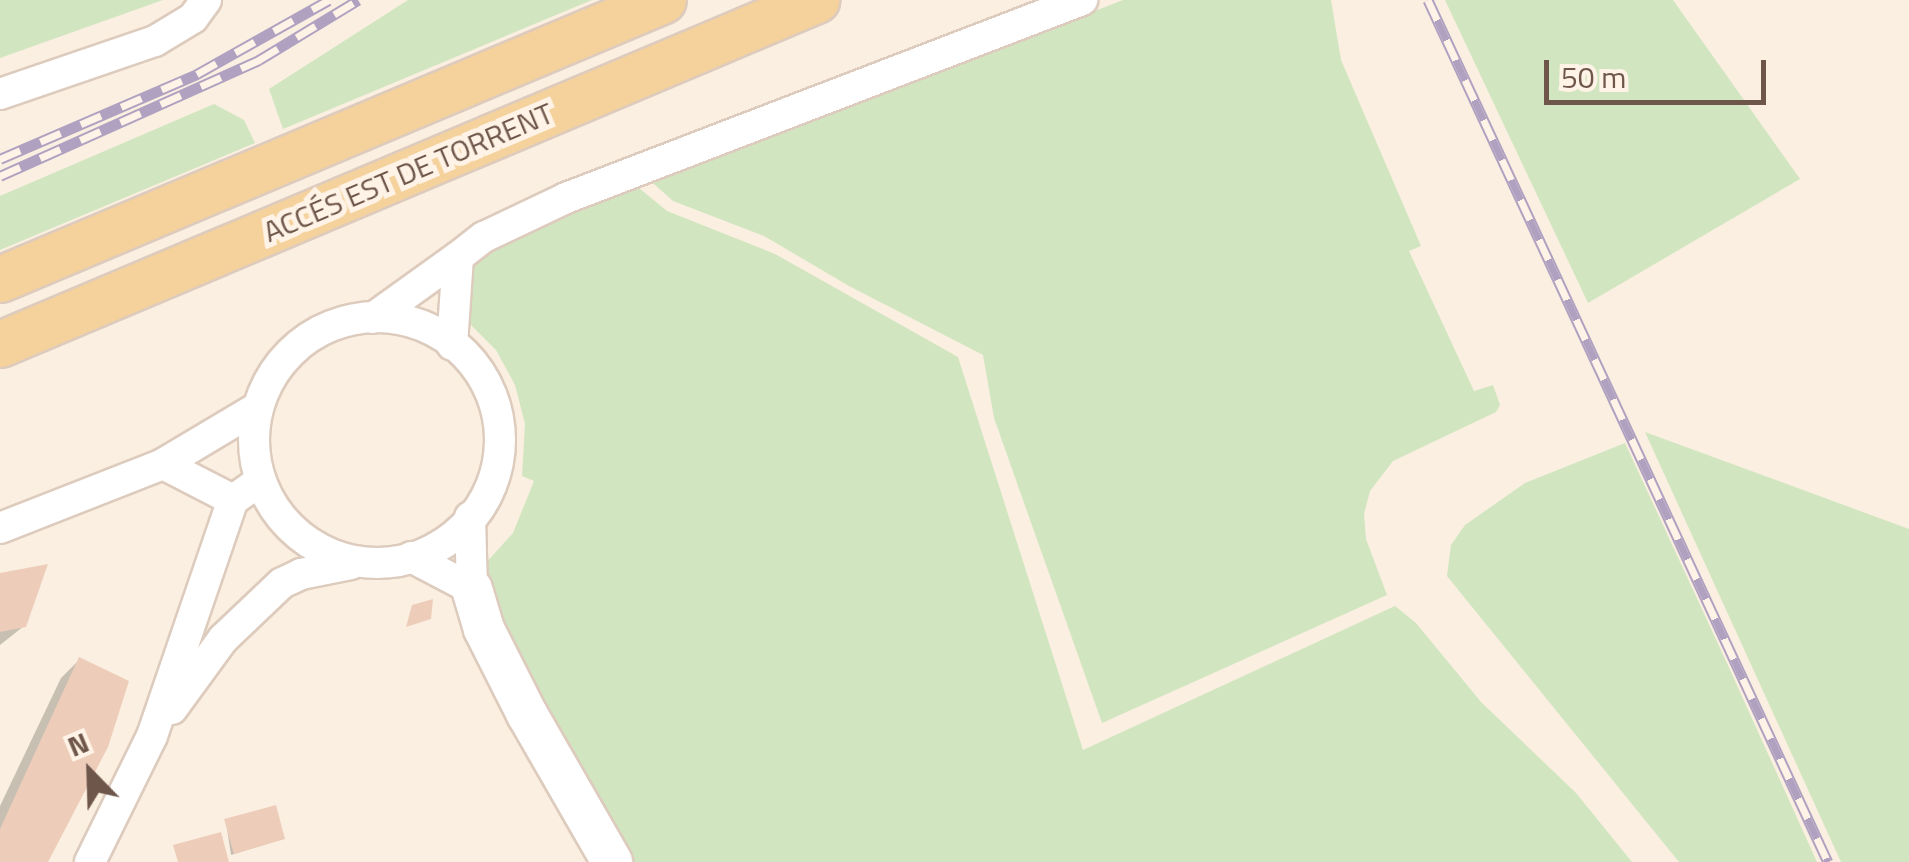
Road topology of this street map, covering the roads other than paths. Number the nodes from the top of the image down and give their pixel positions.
1 (206, 0) edge
2 (663, 0) edge
3 (816, 0) edge
4 (1082, 0) edge
5 (0, 94) edge
6 (458, 257) junction
7 (0, 279) edge
8 (373, 318) junction
9 (0, 344) edge
10 (452, 345) junction
11 (257, 408) junction
12 (163, 464) junction
13 (260, 480) junction
14 (233, 500) junction
15 (470, 517) junction
16 (0, 528) edge
17 (411, 557) junction
18 (351, 564) junction
19 (472, 589) junction
20 (152, 736) junction
21 (90, 862) edge
22 (612, 862) edge

1 - 5 street
2 - 7 main road, ACCÉS EST DE TORRENT
3 - 9 main road, ACCÉS EST DE TORRENT
4 - 6 street
6 - 8 street
6 - 10 street
8 - 10 street
8 - 11 street
10 - 15 street
11 - 12 street
11 - 13 street
12 - 14 street
12 - 16 street
13 - 14 street
13 - 18 street
14 - 20 street
15 - 17 street
15 - 19 street
17 - 18 street
17 - 19 street
18 - 20 street
19 - 22 street
20 - 21 street

